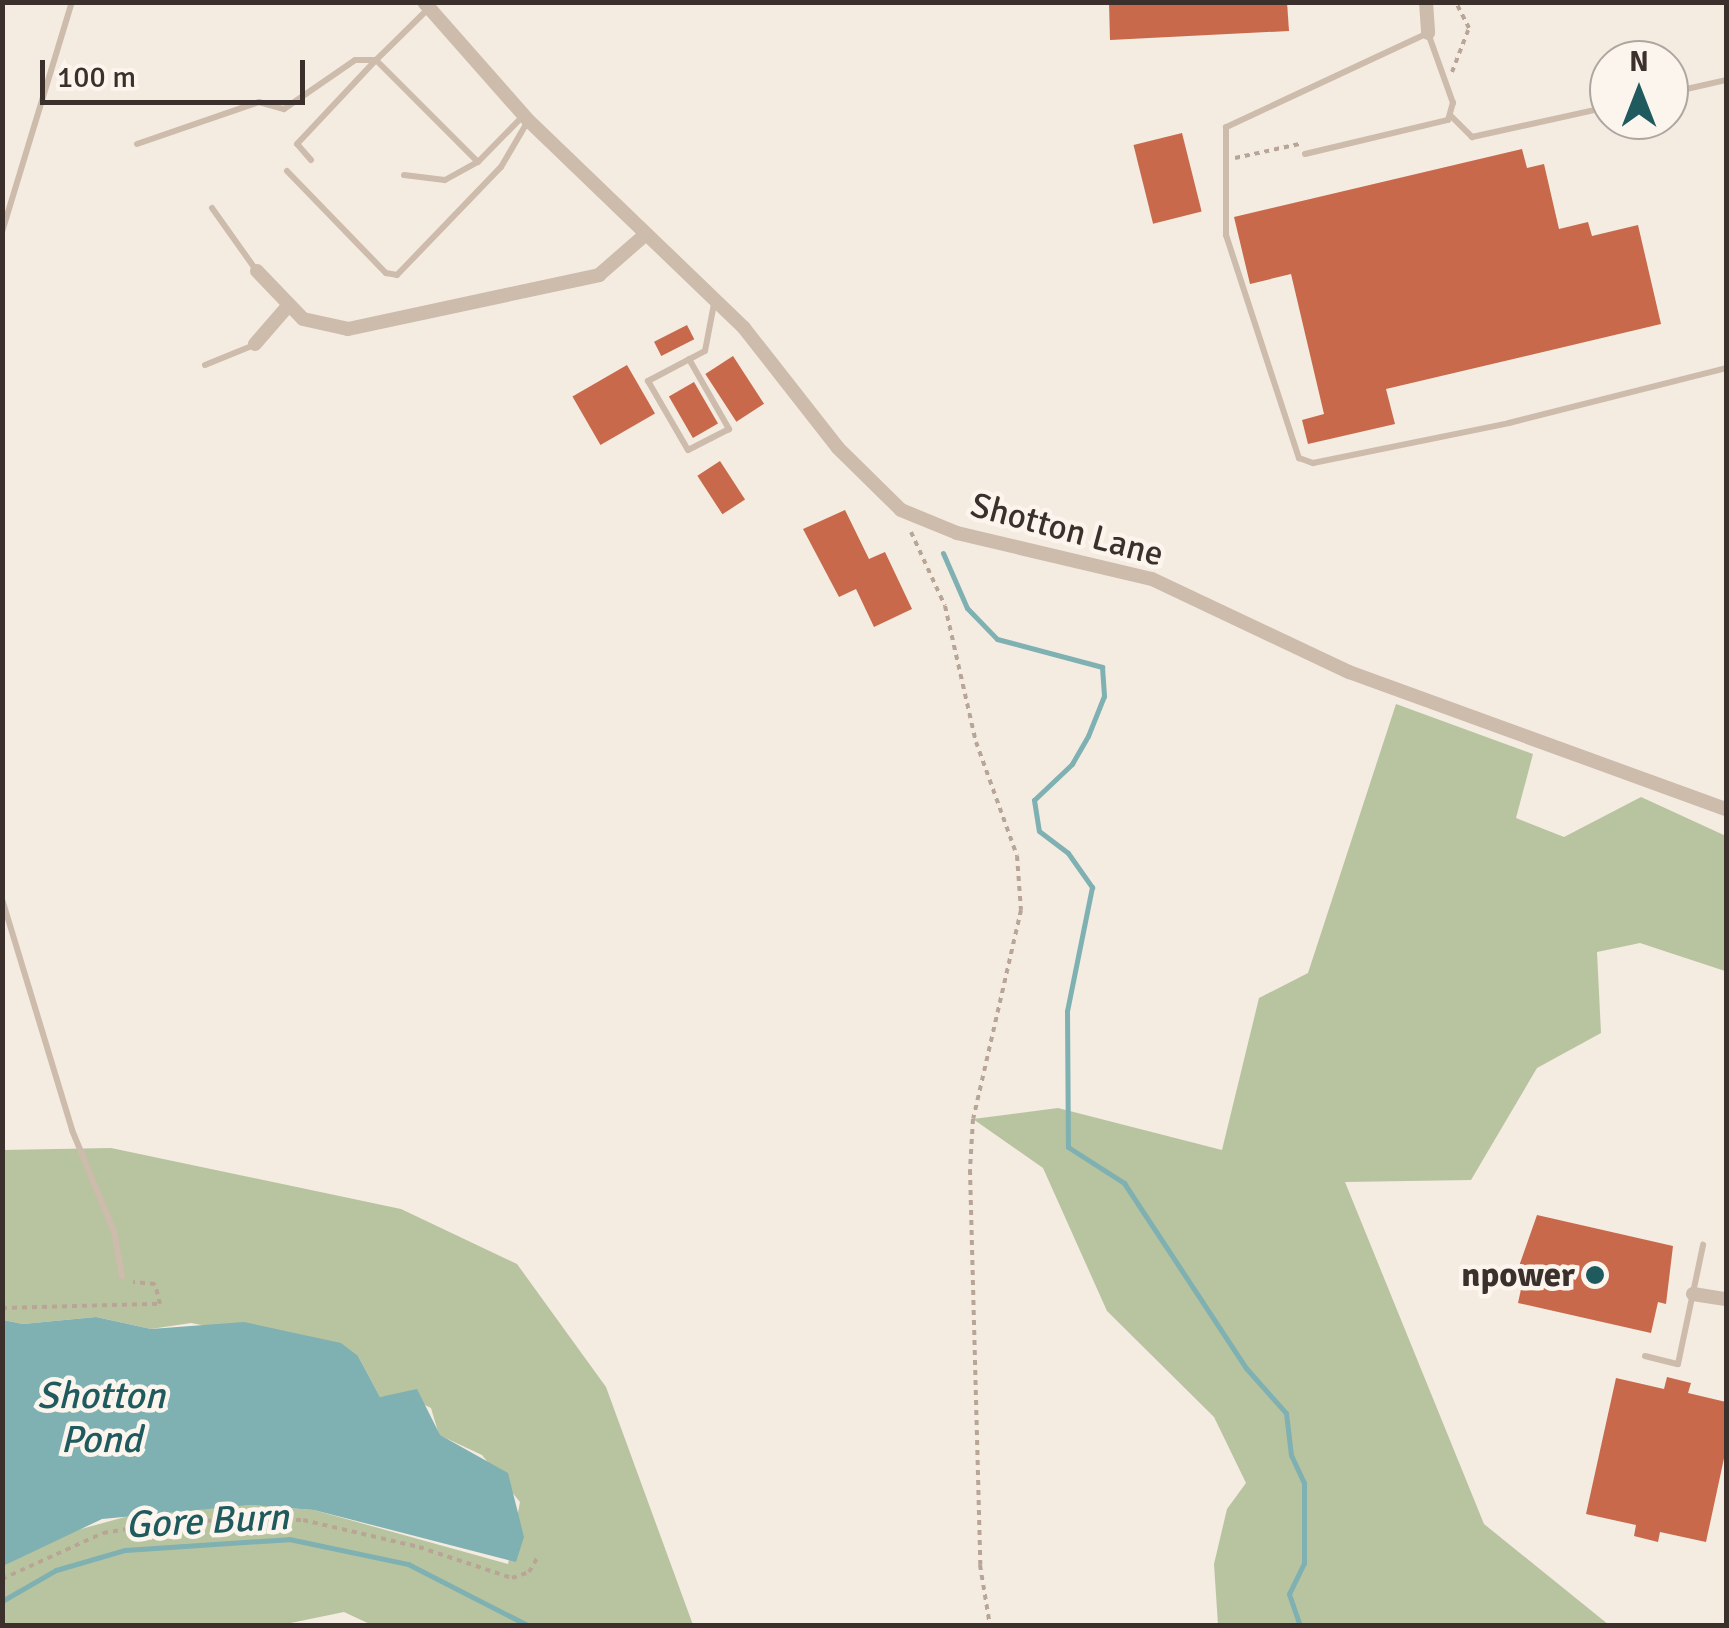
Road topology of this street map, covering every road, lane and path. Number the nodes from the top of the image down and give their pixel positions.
1 (72, 2) edge
2 (1426, 2) edge
3 (1456, 2) edge
4 (1516, 2) edge
5 (1531, 2) edge
6 (427, 6) edge
7 (1428, 32) junction
8 (376, 60) junction
9 (1445, 79) junction
10 (1726, 80) edge
11 (1689, 88) edge
12 (1589, 111) edge
13 (1452, 116) junction
14 (526, 118) junction
15 (137, 144) dead end
16 (1318, 151) junction
17 (1304, 154) dead end
18 (312, 160) dead end
19 (1226, 160) junction
20 (478, 162) junction
21 (287, 171) dead end
22 (404, 175) dead end
23 (212, 208) dead end
24 (2, 232) edge
25 (646, 234) junction
26 (257, 271) joint
27 (714, 299) junction
28 (287, 307) junction
29 (254, 344) joint
30 (689, 359) junction
31 (205, 365) dead end
32 (1726, 368) edge
33 (901, 510) junction
34 (1726, 808) edge
35 (2, 898) edge
36 (1703, 1245) dead end
37 (122, 1276) joint
38 (1694, 1294) junction
39 (1726, 1299) edge
40 (2, 1308) edge
41 (1645, 1356) dead end
42 (537, 1558) dead end
43 (2, 1579) edge
44 (990, 1626) edge

1 - 24 lane
2 - 7 street
3 - 9 path
4 - 5 lane
6 - 8 lane
6 - 14 street, Shotton Lane
7 - 9 lane
7 - 19 lane
8 - 15 lane
8 - 18 lane
8 - 20 lane
9 - 13 lane
10 - 11 lane
12 - 13 lane
13 - 16 lane
14 - 20 lane
14 - 21 lane
14 - 25 street, Shotton Lane
16 - 17 lane
16 - 19 path
19 - 32 lane
20 - 22 lane
23 - 26 lane
25 - 27 street, Shotton Lane
25 - 28 street
26 - 28 street
27 - 30 lane
27 - 33 street, Shotton Lane
28 - 29 street
29 - 31 lane
30 - 30 lane
33 - 34 street, Shotton Lane
33 - 44 path
35 - 37 lane
36 - 38 lane
37 - 40 path
38 - 39 street
38 - 41 lane
42 - 43 path

